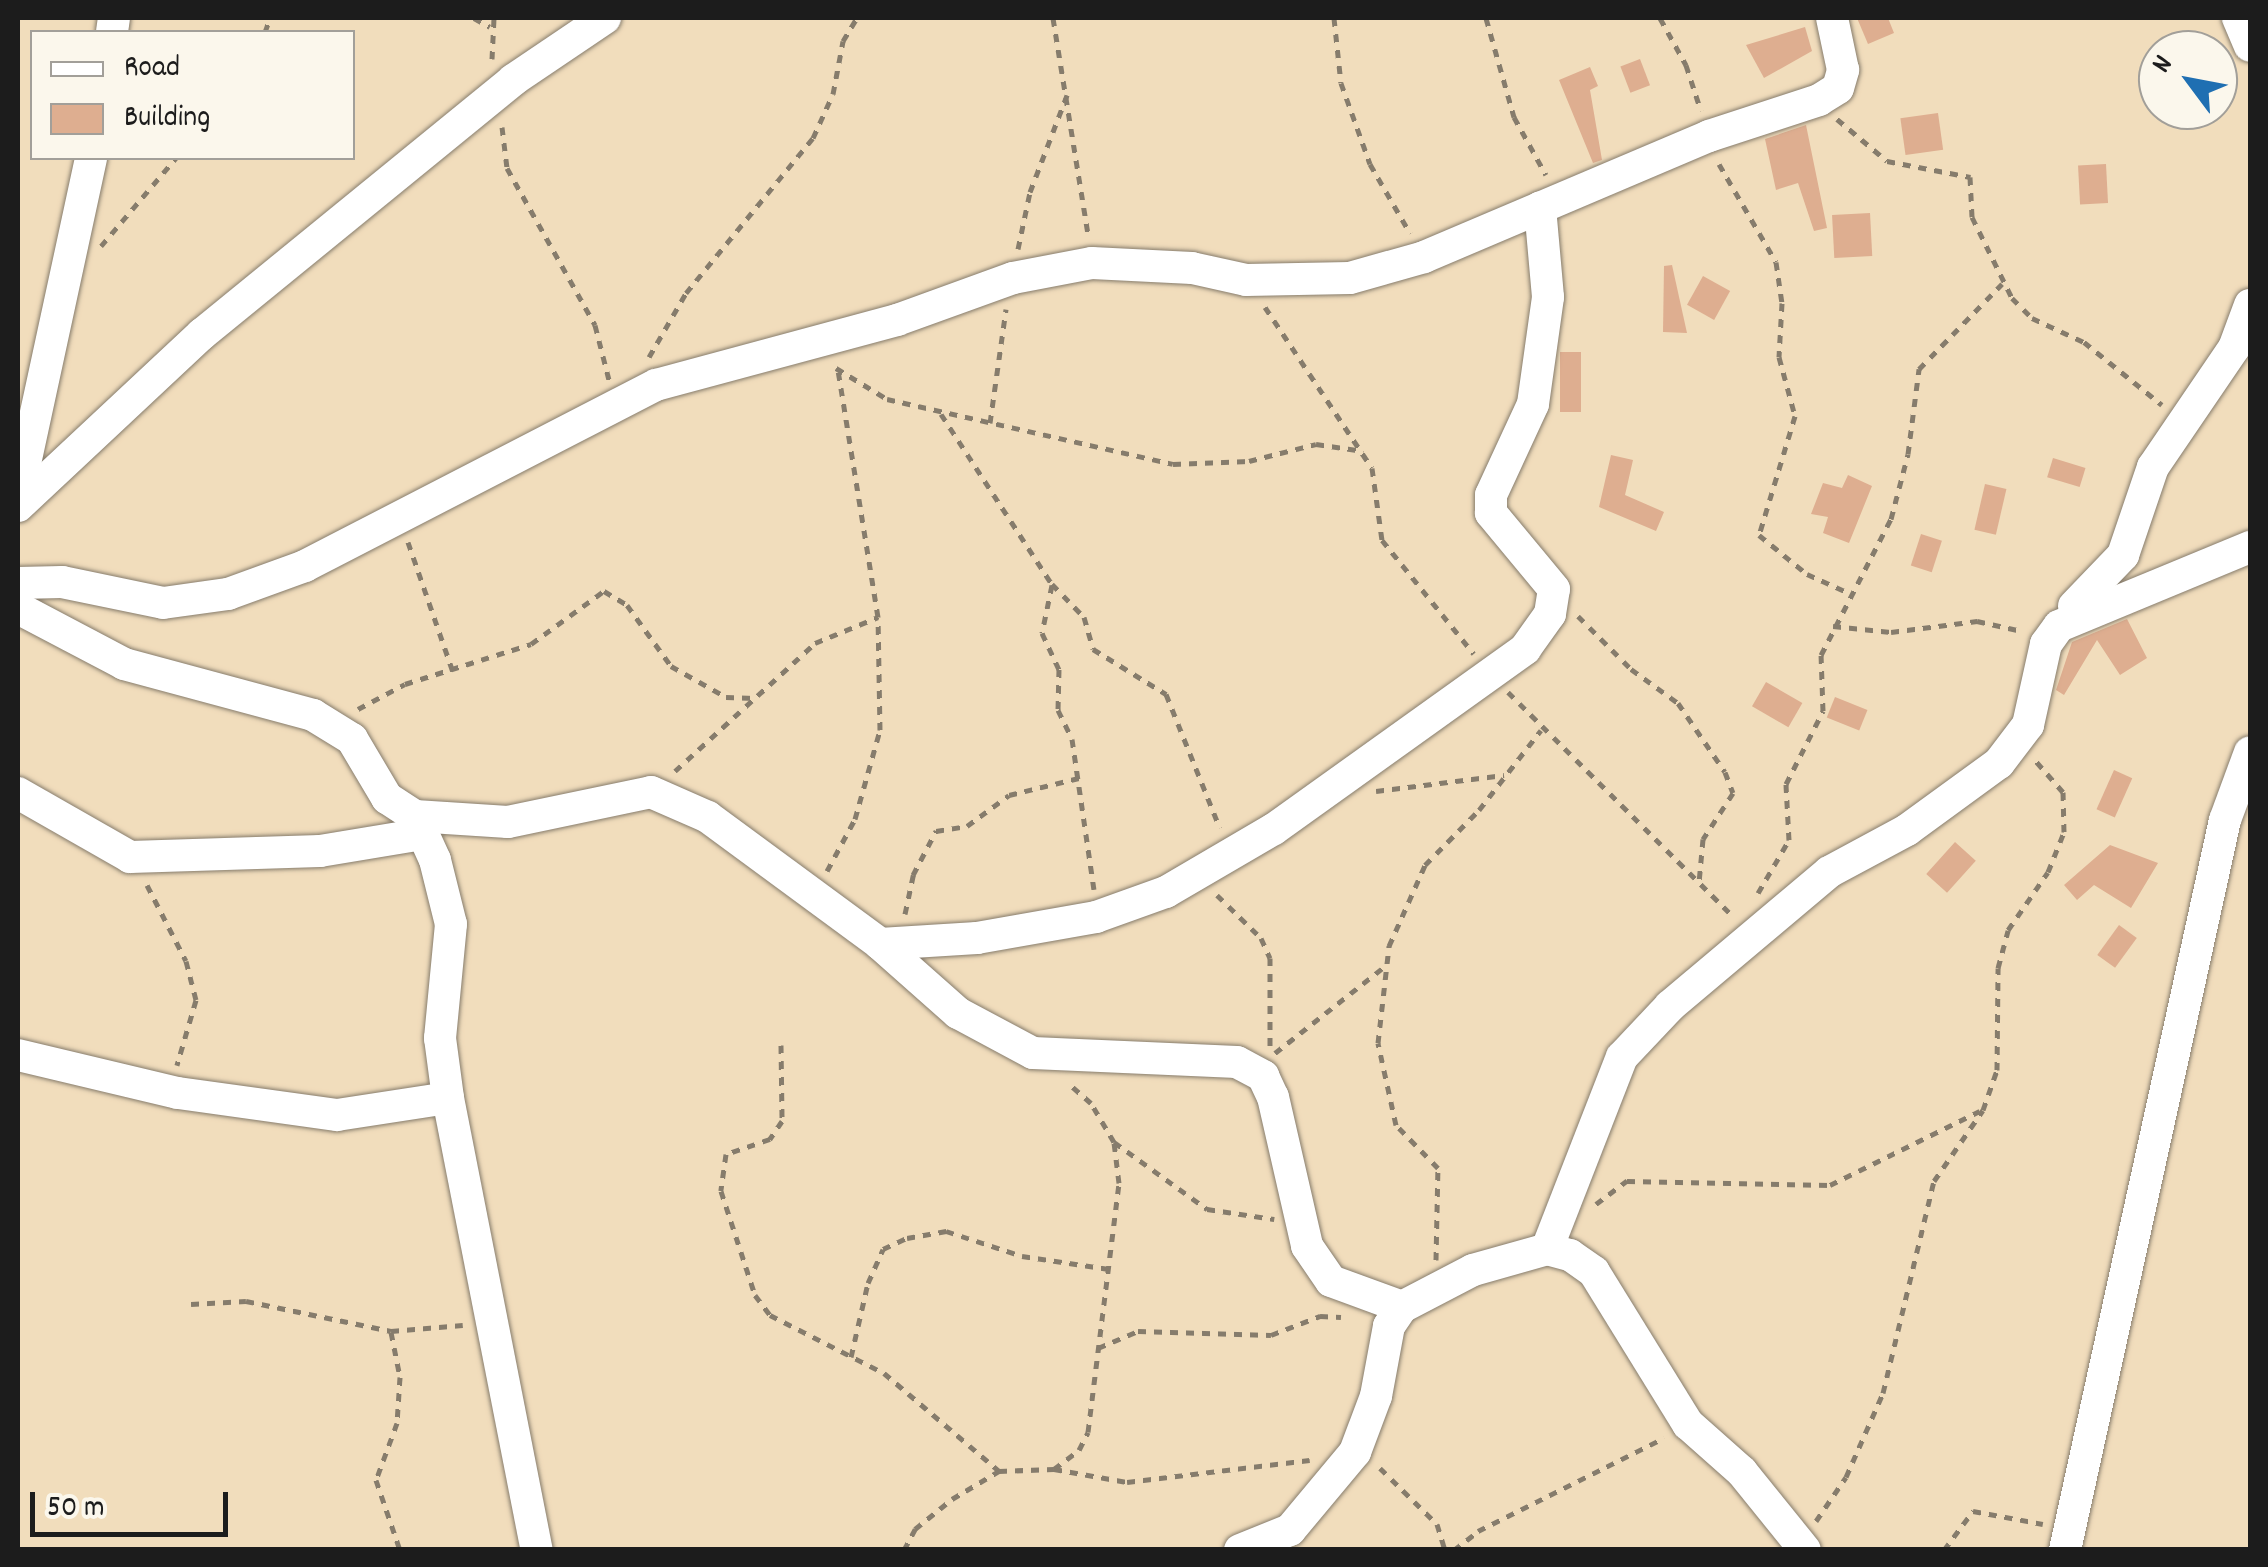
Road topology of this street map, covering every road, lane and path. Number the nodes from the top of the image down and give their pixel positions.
1 (474, 18) edge
2 (605, 18) edge
3 (857, 18) edge
4 (1053, 18) edge
5 (1334, 18) edge
6 (1486, 18) edge
7 (1660, 18) edge
8 (1832, 18) edge
9 (2238, 18) edge
10 (490, 27) dead end
11 (2250, 46) edge
12 (513, 80) junction
13 (1066, 95) junction
14 (1819, 100) junction
15 (1708, 136) junction
16 (91, 160) edge
17 (175, 160) edge
18 (1549, 204) junction
19 (98, 250) dead end
20 (1424, 257) junction
21 (1092, 263) junction
22 (1013, 278) junction
23 (1246, 280) junction
24 (2002, 284) junction
25 (2250, 306) edge
26 (805, 346) junction
27 (838, 369) junction
28 (620, 401) junction
29 (941, 414) junction
30 (2184, 422) junction
31 (990, 423) junction
32 (1363, 451) junction
33 (18, 496) edge
34 (18, 506) edge
35 (399, 514) junction
36 (2250, 547) edge
37 (18, 583) edge
38 (1052, 584) junction
39 (1554, 588) junction
40 (1850, 594) junction
41 (18, 608) edge
42 (878, 618) junction
43 (1833, 626) junction
44 (2053, 635) junction
45 (454, 672) junction
46 (1492, 674) junction
47 (755, 698) junction
48 (312, 716) junction
49 (1541, 730) junction
50 (2018, 742) junction
51 (2250, 752) edge
52 (1507, 775) junction
53 (1080, 778) junction
54 (1336, 784) junction
55 (651, 792) junction
56 (18, 793) edge
57 (419, 825) junction
58 (1232, 853) junction
59 (130, 858) junction
60 (1196, 874) junction
61 (1700, 886) junction
62 (814, 895) junction
63 (1096, 917) junction
64 (1748, 930) junction
65 (894, 944) junction
66 (1386, 965) junction
67 (781, 1045) dead end
68 (1033, 1053) junction
69 (18, 1054) edge
70 (178, 1093) junction
71 (448, 1098) junction
72 (1983, 1110) junction
73 (1114, 1142) junction
74 (1302, 1224) junction
75 (1550, 1241) junction
76 (1110, 1269) junction
77 (1437, 1288) junction
78 (191, 1304) dead end
79 (1396, 1316) junction
80 (491, 1321) junction
81 (390, 1331) junction
82 (1098, 1348) junction
83 (851, 1357) junction
84 (1688, 1424) junction
85 (1355, 1452) junction
86 (1054, 1469) junction
87 (999, 1471) junction
88 (2067, 1540) edge
89 (1803, 1547) edge
90 (400, 1550) edge
91 (537, 1550) edge
92 (904, 1550) edge
93 (1240, 1550) edge
94 (1445, 1550) edge
95 (1454, 1550) edge
96 (1944, 1550) edge

1 - 10 path
2 - 12 street
3 - 28 path
4 - 13 path
5 - 20 path
6 - 18 path
7 - 15 path
8 - 14 street
9 - 11 street
12 - 28 path
12 - 34 street
13 - 21 path
13 - 22 path
14 - 15 street
14 - 24 path
15 - 18 street
15 - 40 path
16 - 33 street
17 - 19 path
18 - 20 street
18 - 39 street
20 - 23 street
21 - 22 street
21 - 23 street
22 - 26 street
22 - 31 path
23 - 32 path
24 - 30 path
24 - 40 path
25 - 30 street
26 - 27 path
26 - 28 street
27 - 29 path
27 - 42 path
28 - 35 street
29 - 31 path
29 - 38 path
30 - 44 street
31 - 32 path
32 - 46 path
35 - 37 street
35 - 45 path
36 - 44 street
38 - 53 path
38 - 58 path
39 - 46 street
39 - 61 path
40 - 43 path
41 - 48 street
42 - 47 path
42 - 62 path
43 - 44 path
43 - 64 path
44 - 50 street
45 - 47 path
45 - 48 path
46 - 49 path
46 - 54 street
47 - 55 path
48 - 57 street
49 - 52 path
49 - 61 path
50 - 64 street
50 - 72 path
51 - 88 street
52 - 54 path
52 - 66 path
53 - 63 path
53 - 65 path
54 - 58 street
55 - 57 street
55 - 62 street
56 - 59 street
57 - 59 street
57 - 71 street
58 - 60 street
59 - 70 path
60 - 63 street
60 - 66 path
61 - 64 path
62 - 65 street
63 - 65 street
64 - 75 street
65 - 68 street
66 - 77 path
67 - 83 path
68 - 73 path
68 - 74 street
69 - 70 street
70 - 71 street
71 - 80 street
72 - 75 path
72 - 89 path
73 - 74 path
73 - 76 path
74 - 79 street
75 - 77 street
75 - 84 street
76 - 82 path
76 - 83 path
77 - 79 street
78 - 81 path
79 - 82 path
79 - 85 street
80 - 81 path
80 - 91 street
81 - 90 path
82 - 86 path
83 - 87 path
84 - 89 street
84 - 95 path
85 - 86 path
85 - 93 street
85 - 94 path
86 - 87 path
87 - 92 path
88 - 96 path

